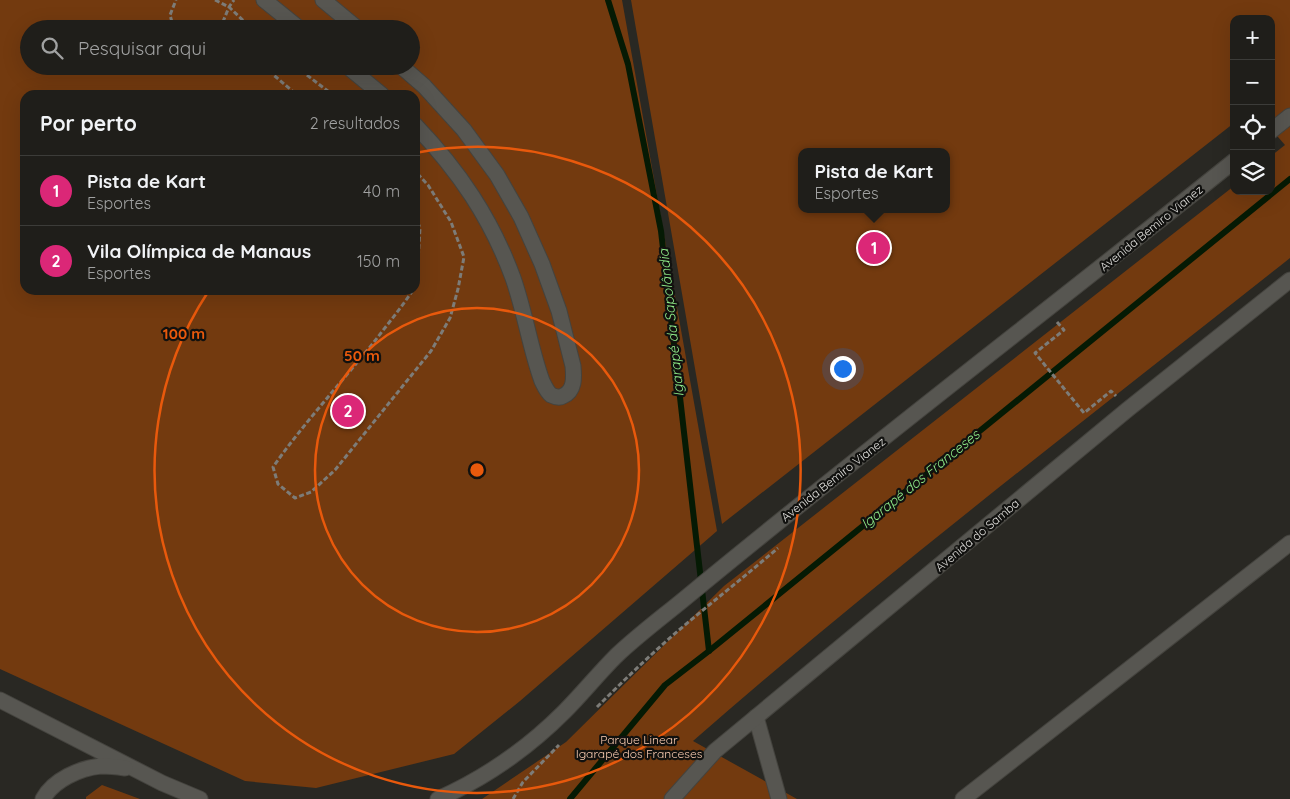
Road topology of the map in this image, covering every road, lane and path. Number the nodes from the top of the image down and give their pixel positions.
1 (176, 0) edge
2 (215, 0) edge
3 (234, 0) edge
4 (264, 0) edge
5 (323, 0) edge
6 (229, 7) junction
7 (171, 20) edge
8 (224, 20) edge
9 (243, 20) edge
10 (289, 20) edge
11 (347, 20) edge
12 (273, 75) edge
13 (307, 75) edge
14 (358, 75) edge
15 (407, 75) edge
16 (291, 90) edge
17 (326, 90) edge
18 (376, 90) edge
19 (418, 90) edge
20 (420, 92) edge
21 (1290, 116) edge
22 (1275, 128) edge
23 (420, 131) edge
24 (1230, 164) edge
25 (420, 177) edge
26 (1290, 280) edge
27 (410, 295) edge
28 (1047, 310) junction
29 (1084, 413) dead end
30 (1290, 544) edge
31 (738, 583) dead end
32 (0, 700) edge
33 (597, 707) dead end
34 (756, 717) junction
35 (562, 741) dead end
36 (134, 769) junction
37 (44, 799) edge
38 (200, 799) edge
39 (438, 799) edge
40 (513, 799) edge
41 (672, 799) edge
42 (779, 799) edge
43 (963, 799) edge

1 - 7 path
2 - 6 path
3 - 6 path
4 - 10 street
5 - 11 street
6 - 8 path
6 - 9 path
12 - 16 path
13 - 17 path
14 - 18 street
15 - 19 street
20 - 23 street
21 - 22 street
24 - 28 street, Avenida Bemiro Vianez
25 - 27 path
26 - 34 street, Avenida do Samba
28 - 29 path
28 - 39 street, Avenida Bemiro Vianez
30 - 43 street
31 - 33 path
32 - 36 street
34 - 41 street, Avenida do Samba
34 - 42 street
35 - 40 path
36 - 37 street
36 - 38 street

